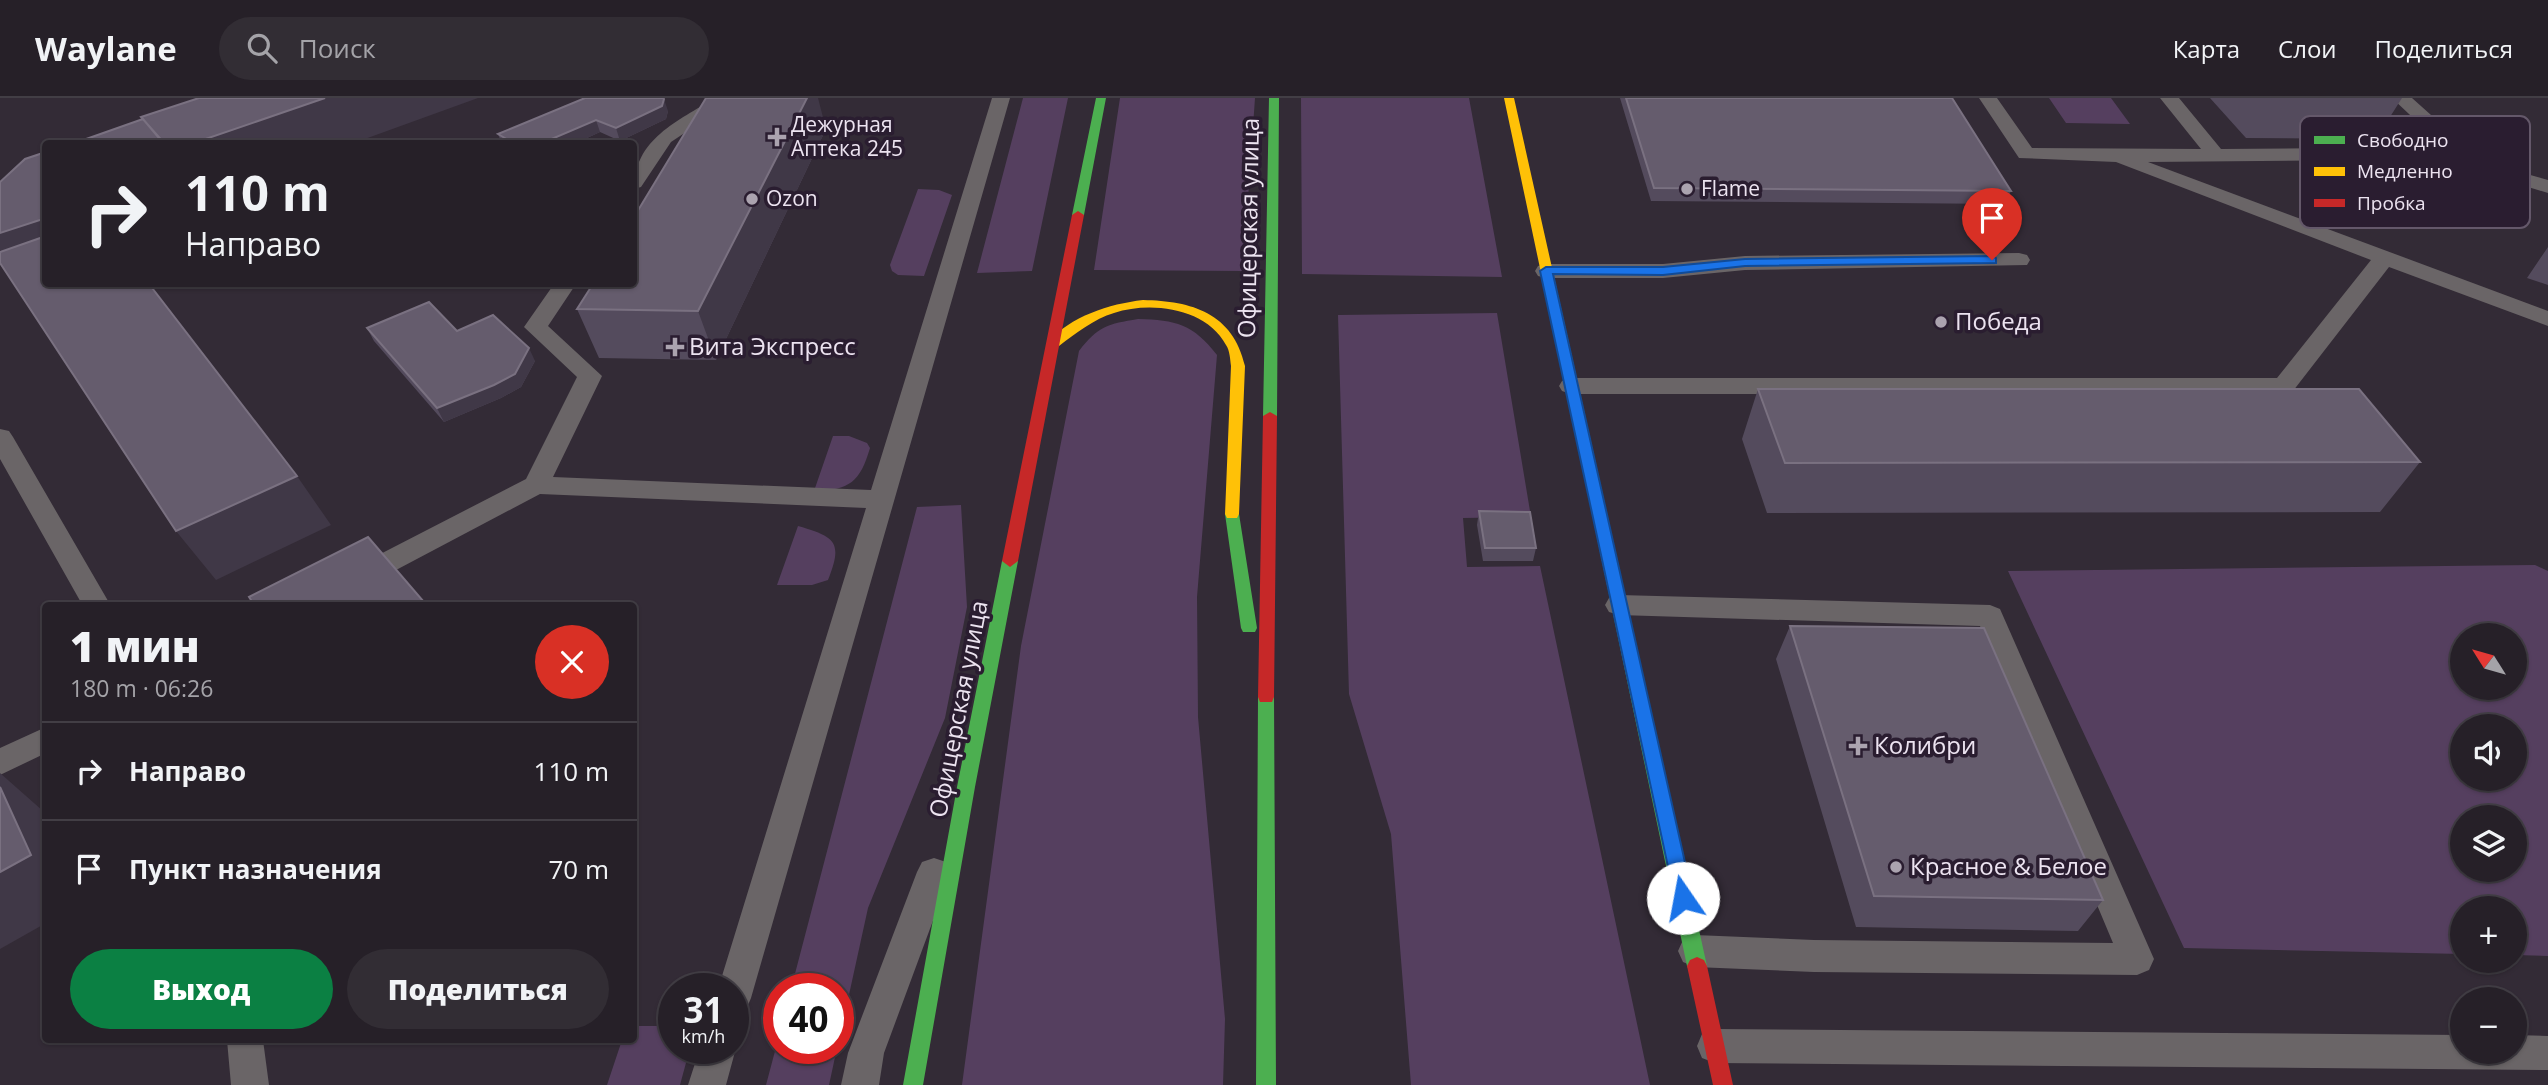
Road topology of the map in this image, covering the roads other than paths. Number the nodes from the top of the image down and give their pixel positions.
1 (729, 98) edge
2 (1002, 98) edge
3 (1101, 98) edge
4 (1274, 98) edge
5 (1509, 98) edge
6 (1988, 98) edge
7 (2169, 98) edge
8 (2402, 98) edge
9 (2422, 116) edge
10 (2214, 153) junction
11 (2300, 153) edge
12 (2112, 156) junction
13 (637, 178) edge
14 (2530, 181) edge
15 (2548, 187) edge
16 (2300, 226) edge
17 (2304, 228) edge
18 (2384, 258) junction
19 (2020, 260) dead end
20 (1546, 271) junction
21 (563, 287) edge
22 (2548, 320) edge
23 (1055, 343) junction
24 (1571, 386) junction
25 (0, 437) edge
26 (536, 485) junction
27 (882, 500) junction
28 (95, 602) edge
29 (311, 602) edge
30 (1619, 605) junction
31 (1266, 737) junction
32 (42, 741) edge
33 (0, 762) edge
34 (966, 787) junction
35 (1695, 951) junction
36 (740, 973) edge
37 (245, 1043) edge
38 (1715, 1046) junction
39 (2548, 1053) edge
40 (713, 1064) edge
41 (250, 1085) edge
42 (707, 1085) edge
43 (860, 1085) edge
44 (913, 1085) edge
45 (1266, 1085) edge
46 (1723, 1085) edge

1 - 13 lane
2 - 27 lane
3 - 23 main road, Офицерская улица
4 - 31 main road, Офицерская улица
5 - 20 main road
6 - 12 lane
7 - 10 lane
8 - 9 lane
10 - 11 lane
10 - 12 lane
12 - 16 lane
14 - 15 lane
17 - 18 lane
18 - 22 lane
18 - 24 lane
19 - 20 lane
20 - 24 main road
21 - 26 lane
23 - 31 main road, Офицерская улица
23 - 34 main road, Офицерская улица
24 - 30 main road
25 - 28 lane
26 - 27 lane
26 - 29 lane
27 - 36 lane
30 - 35 main road
30 - 35 lane
31 - 45 main road, Офицерская улица
32 - 33 lane
34 - 43 lane
34 - 44 main road, Офицерская улица
35 - 38 main road
37 - 41 lane
38 - 39 lane
38 - 46 main road
40 - 42 lane

